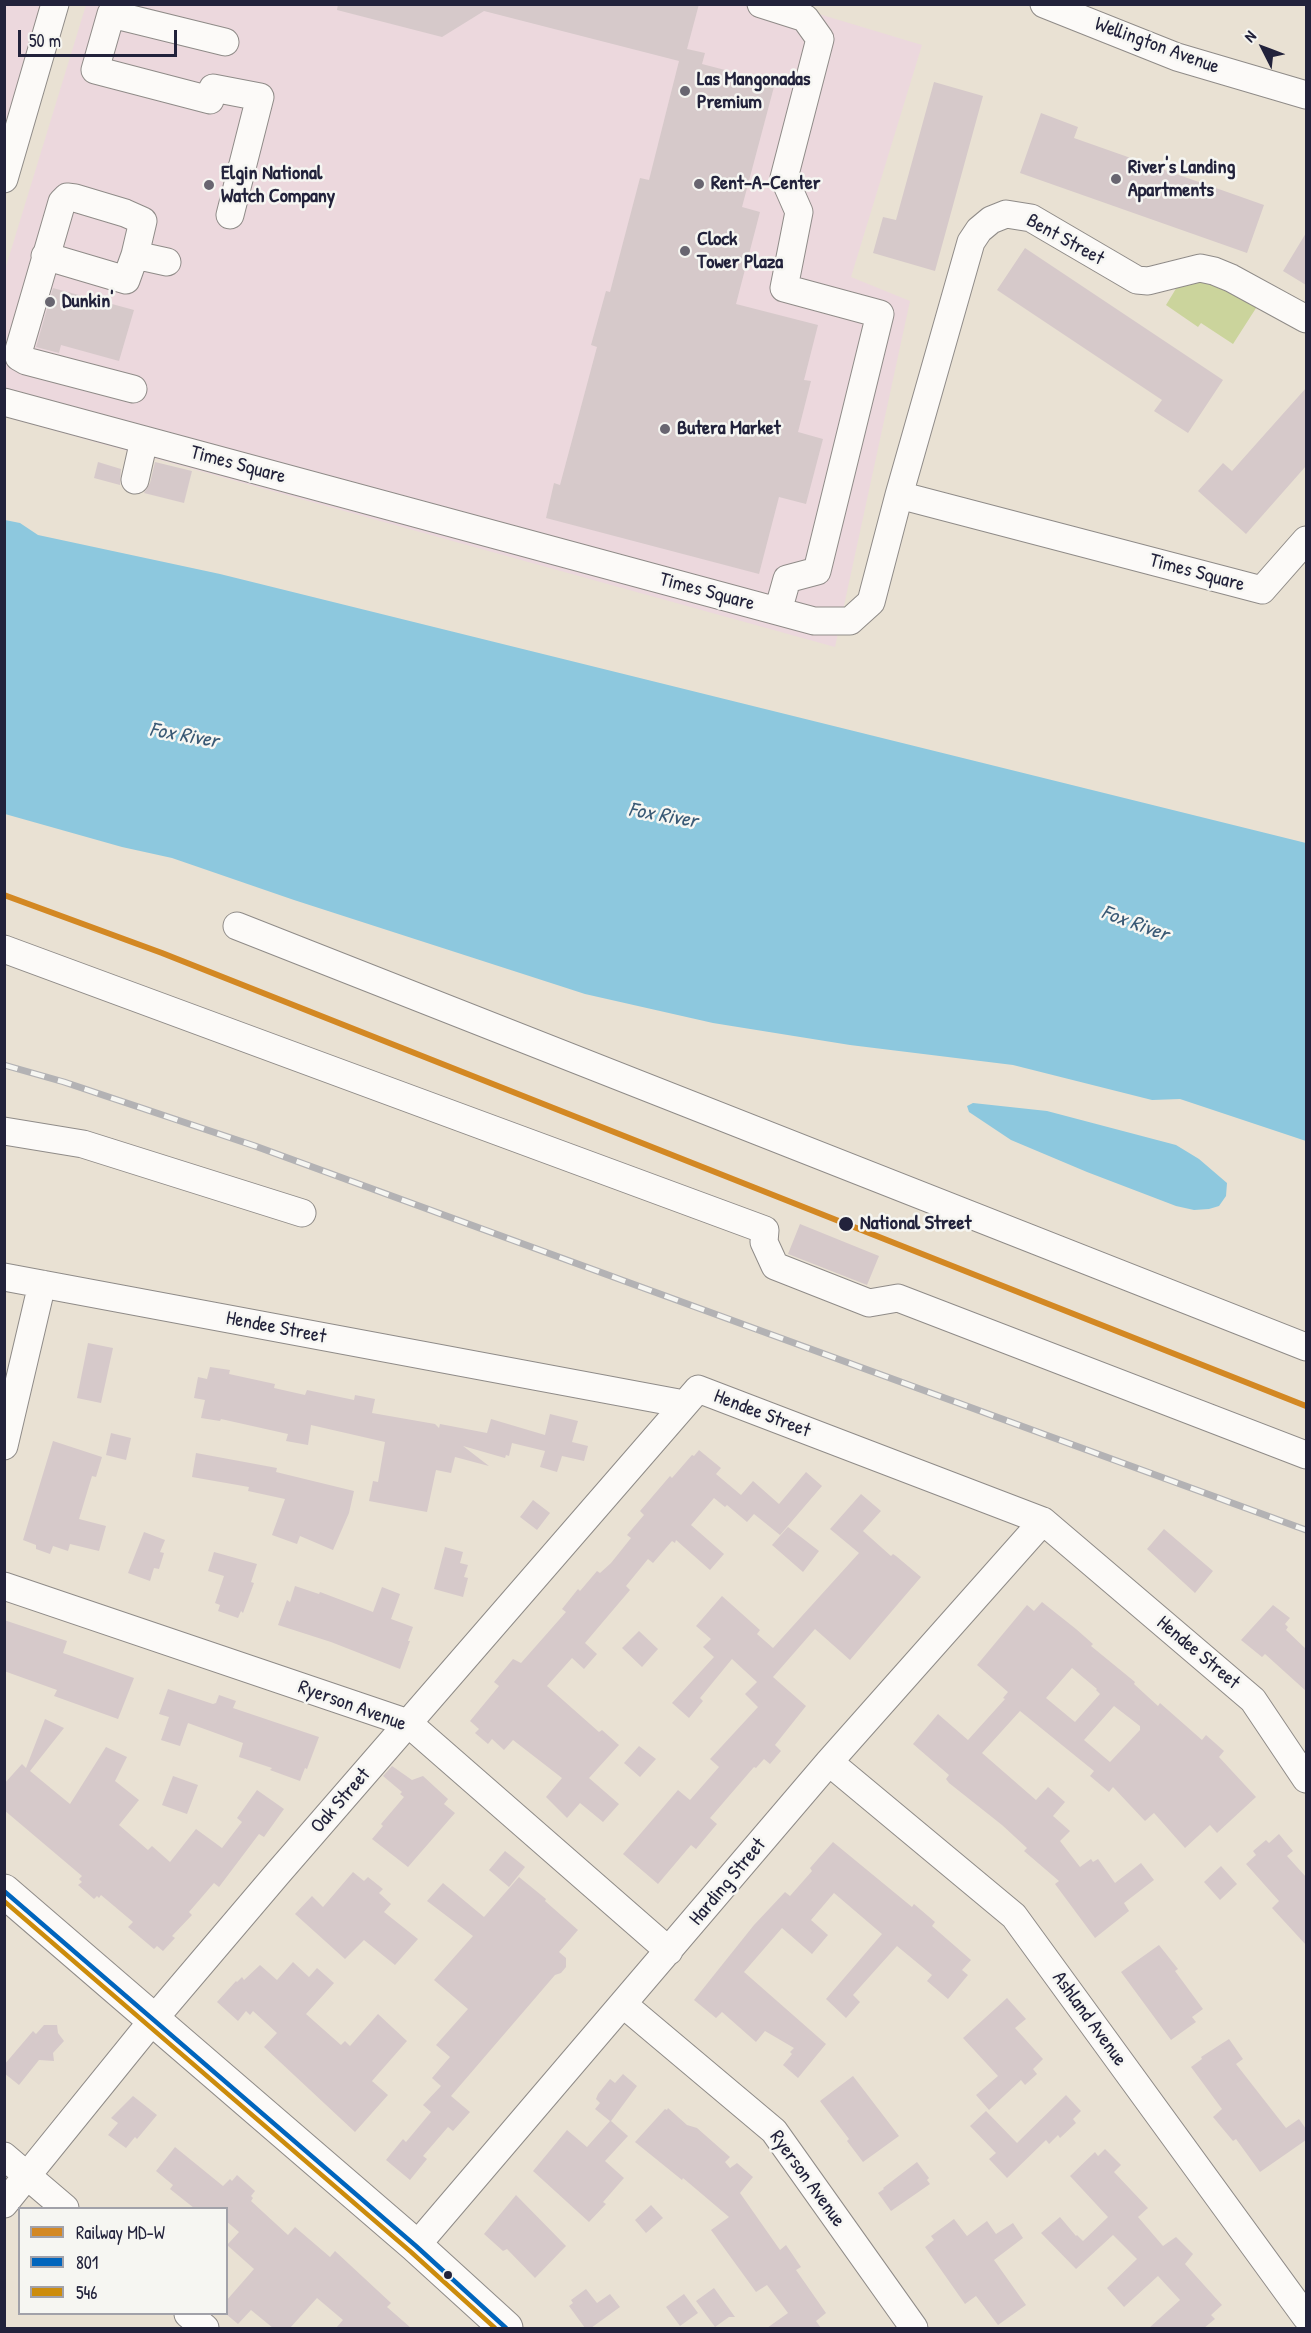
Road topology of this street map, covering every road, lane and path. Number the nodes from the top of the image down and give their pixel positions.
1 (55, 4) edge
2 (761, 4) edge
3 (1044, 4) edge
4 (225, 42) dead end
5 (1306, 94) edge
6 (14, 120) edge
7 (9, 145) edge
8 (4, 179) edge
9 (230, 216) dead end
10 (135, 255) junction
11 (45, 256) junction
12 (167, 262) dead end
13 (1306, 319) edge
14 (134, 389) dead end
15 (4, 402) edge
16 (144, 440) junction
17 (135, 480) dead end
18 (898, 495) junction
19 (1306, 540) edge
20 (778, 611) junction
21 (237, 926) dead end
22 (4, 949) edge
23 (4, 1131) edge
24 (302, 1213) dead end
25 (4, 1277) edge
26 (42, 1284) junction
27 (1306, 1347) edge
28 (684, 1404) junction
29 (4, 1446) edge
30 (1306, 1455) edge
31 (1042, 1521) junction
32 (4, 1586) edge
33 (408, 1724) junction
34 (829, 1762) junction
35 (1306, 1779) edge
36 (4, 1891) edge
37 (669, 1951) junction
38 (623, 2004) junction
39 (153, 2020) junction
40 (4, 2156) edge
41 (27, 2176) junction
42 (4, 2204) edge
43 (64, 2207) edge
44 (416, 2246) junction
45 (190, 2315) edge
46 (1301, 2318) edge
47 (205, 2328) edge
48 (506, 2328) edge
49 (914, 2328) edge

1 - 6 street
2 - 20 street
3 - 5 street, Wellington Avenue
4 - 9 street
6 - 7 street
7 - 8 street
10 - 11 street
10 - 11 street
10 - 12 street
11 - 14 street
13 - 18 street, Bent Street
15 - 16 street, Times Square
16 - 17 street
16 - 20 street, Times Square
18 - 19 street, Times Square
18 - 20 street, Times Square
21 - 27 street
22 - 30 street
23 - 24 street
25 - 26 street, Hendee Street
26 - 28 street, Hendee Street
26 - 29 street
28 - 31 street, Hendee Street
28 - 33 street, Oak Street
31 - 34 street, Harding Street
31 - 35 street, Hendee Street
32 - 33 street, Ryerson Avenue
33 - 37 street, Ryerson Avenue
33 - 39 street, Oak Street
34 - 37 street, Harding Street
34 - 46 street, Ashland Avenue
36 - 39 main road
37 - 38 street, Harding Street
38 - 44 street, Harding Street
38 - 49 street, Ryerson Avenue
39 - 41 street, Oak Street
39 - 44 main road
40 - 41 street
41 - 42 street, Oak Street
41 - 43 street
44 - 48 main road
45 - 47 street

